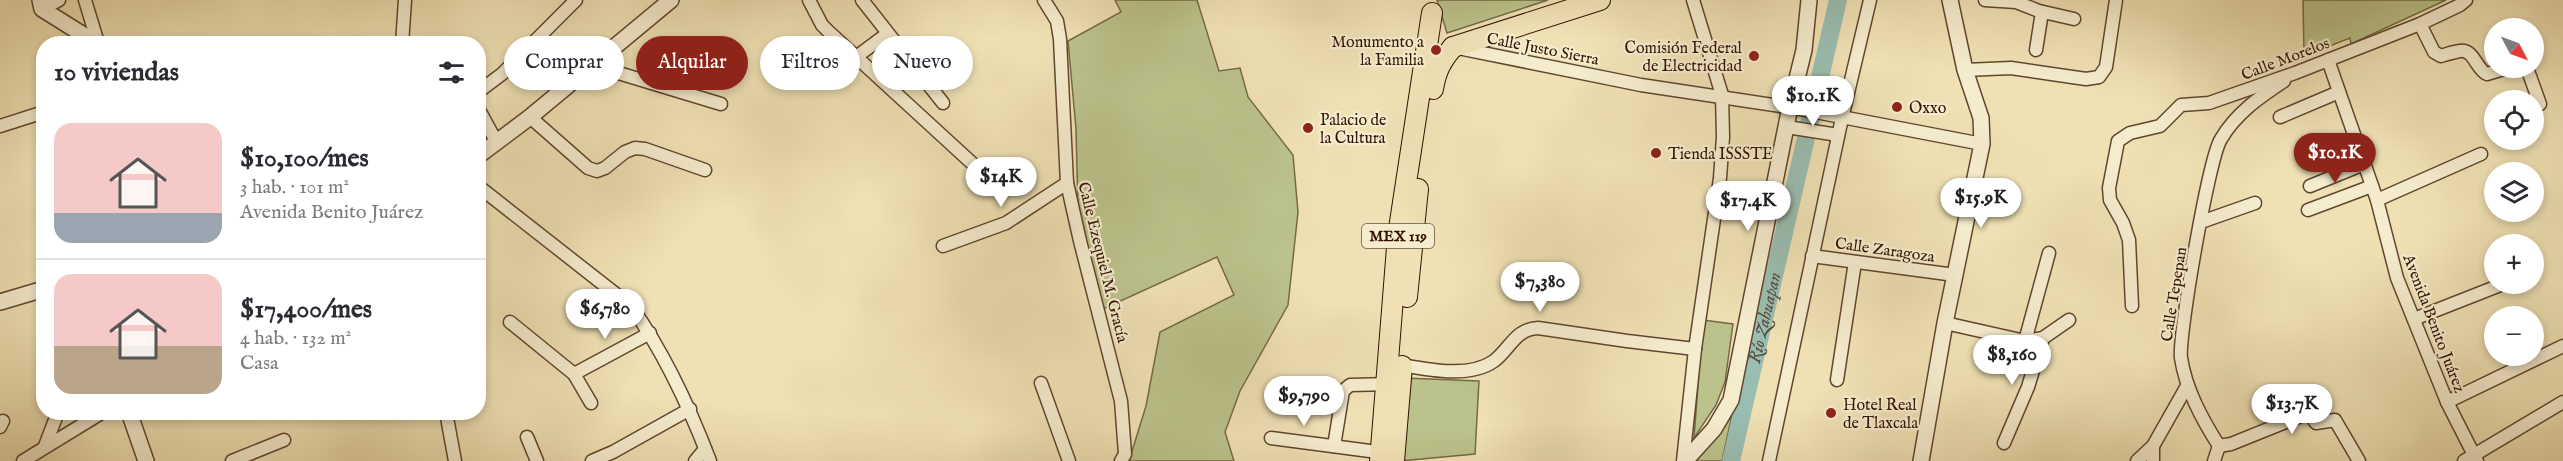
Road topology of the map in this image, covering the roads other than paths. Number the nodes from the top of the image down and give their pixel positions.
1 (58, 0) edge
2 (85, 0) edge
3 (405, 0) edge
4 (576, 0) edge
5 (671, 0) edge
6 (809, 0) edge
7 (862, 0) edge
8 (1044, 0) edge
9 (1600, 0) edge
10 (1693, 0) edge
11 (1809, 0) edge
12 (1870, 0) edge
13 (1950, 0) edge
14 (1985, 0) edge
15 (2116, 0) edge
16 (2466, 0) edge
17 (41, 5) edge
18 (1431, 6) edge
19 (2042, 12) junction
20 (2074, 19) dead end
21 (2420, 24) junction
22 (887, 34) junction
23 (88, 36) edge
24 (96, 36) edge
25 (403, 36) edge
26 (834, 36) edge
27 (624, 39) edge
28 (1453, 47) junction
29 (2036, 50) dead end
30 (860, 54) edge
31 (2328, 60) junction
32 (860, 61) edge
33 (1965, 70) junction
34 (2484, 72) edge
35 (2295, 73) junction
36 (624, 75) edge
37 (486, 86) edge
38 (562, 90) edge
39 (2339, 92) junction
40 (1722, 95) junction
41 (944, 103) dead end
42 (722, 104) dead end
43 (1795, 108) junction
44 (36, 114) edge
45 (530, 117) junction
46 (1837, 117) junction
47 (2280, 117) dead end
48 (486, 123) edge
49 (0, 126) edge
50 (1793, 128) junction
51 (1833, 134) junction
52 (496, 141) junction
53 (1982, 144) junction
54 (486, 149) edge
55 (2481, 154) dead end
56 (2364, 164) junction
57 (974, 165) dead end
58 (705, 170) dead end
59 (1067, 183) junction
60 (2310, 186) dead end
61 (2372, 186) junction
62 (486, 192) edge
63 (2377, 200) junction
64 (2255, 203) dead end
65 (2308, 210) dead end
66 (2201, 222) junction
67 (1405, 235) junction
68 (943, 246) dead end
69 (2049, 254) dead end
70 (1812, 256) junction
71 (1855, 262) junction
72 (1955, 276) junction
73 (36, 291) edge
74 (2484, 291) edge
75 (0, 302) edge
76 (2132, 306) dead end
77 (2414, 319) junction
78 (2069, 320) dead end
79 (510, 322) dead end
80 (1945, 323) junction
81 (650, 333) junction
82 (2043, 338) junction
83 (2025, 341) junction
84 (2563, 345) edge
85 (1695, 348) junction
86 (574, 374) junction
87 (1396, 378) junction
88 (1837, 380) dead end
89 (1041, 383) dead end
90 (2187, 386) junction
91 (2447, 402) junction
92 (2563, 402) edge
93 (591, 403) dead end
94 (690, 409) junction
95 (55, 420) edge
96 (89, 420) edge
97 (132, 420) edge
98 (447, 420) edge
99 (527, 437) dead end
100 (1271, 438) dead end
101 (284, 440) dead end
102 (2004, 442) dead end
103 (45, 446) junction
104 (1334, 446) junction
105 (2153, 446) junction
106 (2218, 446) junction
107 (705, 448) junction
108 (1388, 457) edge
109 (2472, 459) edge
110 (22, 461) edge
111 (146, 461) edge
112 (232, 461) edge
113 (455, 461) edge
114 (537, 461) edge
115 (592, 461) edge
116 (695, 461) edge
117 (710, 461) edge
118 (1069, 461) edge
119 (1121, 461) edge
120 (1684, 461) edge
121 (1769, 461) edge
122 (1921, 461) edge
123 (2138, 461) edge
124 (2153, 461) edge
125 (2214, 461) edge
126 (2358, 461) edge

1 - 17 street
2 - 24 street
3 - 25 street
4 - 37 street
5 - 27 street
6 - 26 street
7 - 22 street
8 - 59 street, Calle Ezequiel M. Gracía
9 - 28 main road
10 - 40 street
11 - 43 street
12 - 46 street
13 - 33 street
14 - 19 street
15 - 33 street
16 - 21 street, Calle Morelos
17 - 23 street
18 - 28 main road, MEX 119
18 - 67 main road, MEX 119
19 - 20 street
19 - 29 street
21 - 31 street, Calle Morelos
21 - 34 street
22 - 30 street
22 - 41 street
28 - 40 street, Calle Justo Sierra
28 - 67 main road, MEX 119
31 - 35 street, Calle Morelos
31 - 39 street, Avenida Benito Juárez
32 - 57 street
33 - 53 street
35 - 66 street, Calle Tepepan
35 - 76 street, Calle Morelos
36 - 42 street
38 - 45 street
39 - 47 street
39 - 56 street, Avenida Benito Juárez
40 - 43 street, Calle Justo Sierra
40 - 85 street
43 - 46 street, Calle Justo Sierra
43 - 50 street
44 - 49 street
45 - 52 street
45 - 58 street
46 - 51 street
46 - 53 street, Calle Justo Sierra
48 - 52 street
50 - 51 street
50 - 120 street
51 - 70 street
52 - 54 street
53 - 72 street
55 - 63 street
56 - 60 street
56 - 61 street, Avenida Benito Juárez
59 - 68 street
59 - 119 street, Calle Ezequiel M. Gracía
61 - 63 street, Avenida Benito Juárez
61 - 65 street
62 - 81 street
63 - 77 street, Avenida Benito Juárez
64 - 66 street
66 - 90 street, Calle Tepepan
67 - 87 main road, MEX 119
69 - 83 street
70 - 71 street, Calle Zaragoza
70 - 121 street
71 - 72 street, Calle Zaragoza
71 - 88 street
72 - 80 street
73 - 75 street
74 - 77 street
77 - 91 street, Avenida Benito Juárez
78 - 82 street
79 - 86 street
80 - 83 street
80 - 122 street
81 - 86 street
81 - 94 street
82 - 83 street
82 - 102 street
84 - 91 street
85 - 87 street
85 - 120 street
86 - 93 street
87 - 104 street
87 - 108 main road, MEX 119
89 - 118 street
90 - 105 street
90 - 106 street, Calle Tepepan
91 - 109 street, Avenida Benito Juárez
92 - 109 street
94 - 107 street
94 - 115 street
95 - 103 street
96 - 103 street
97 - 111 street
98 - 113 street
99 - 114 street
100 - 104 street
101 - 112 street
103 - 110 street
104 - 108 street
105 - 123 street
105 - 124 street
106 - 125 street
106 - 126 street
107 - 116 street
107 - 117 street

